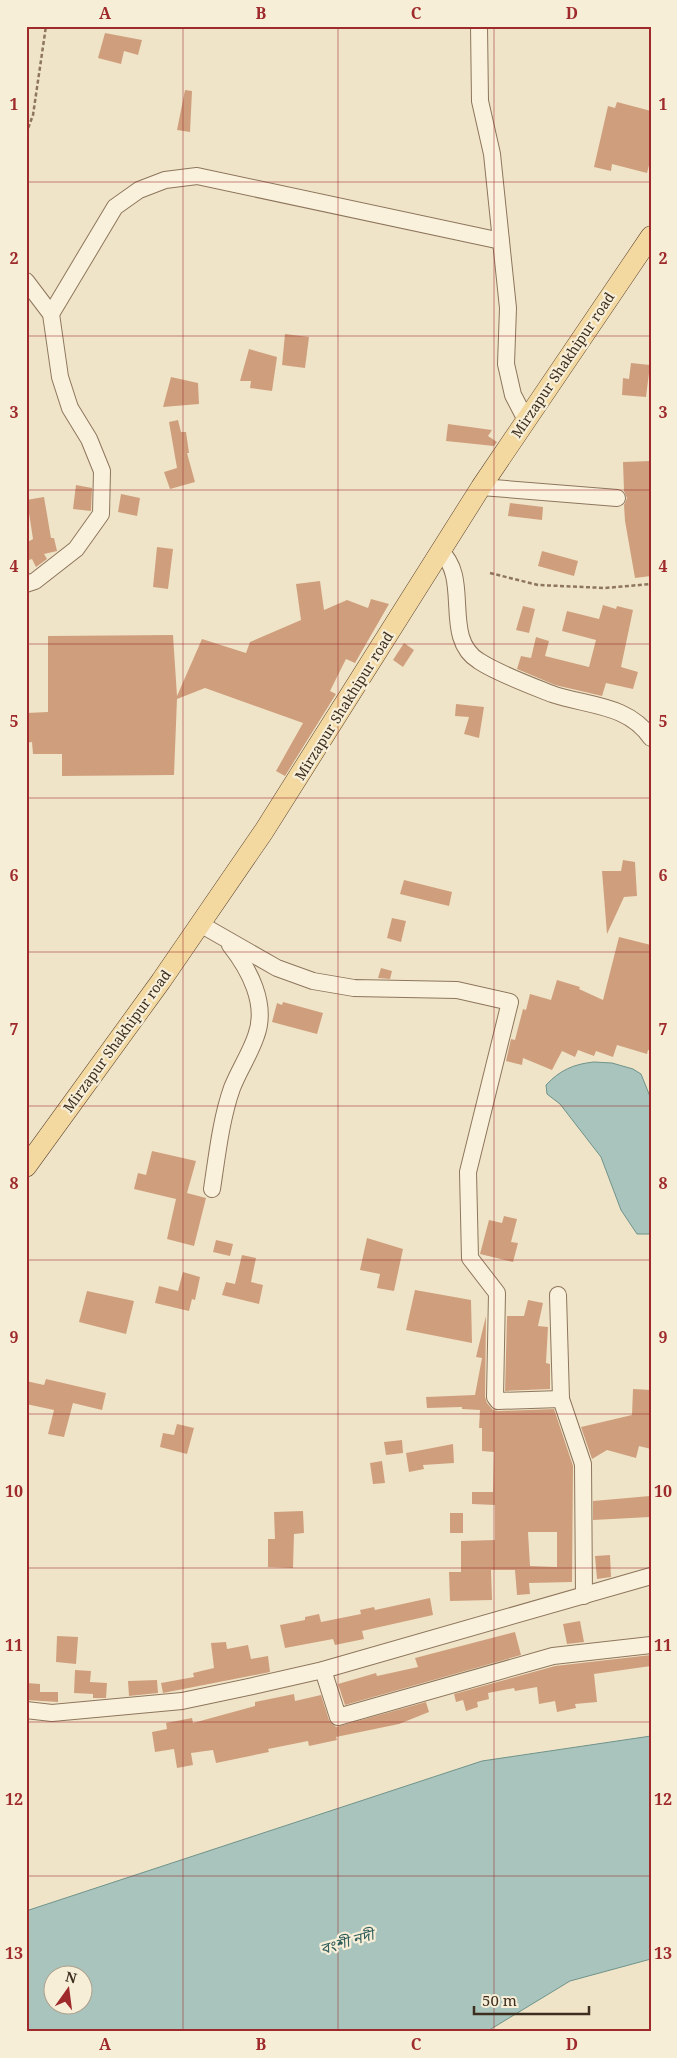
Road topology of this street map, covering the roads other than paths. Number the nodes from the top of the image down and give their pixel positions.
1 (479, 26) edge
2 (651, 236) edge
3 (501, 241) junction
4 (26, 281) edge
5 (52, 314) junction
6 (526, 420) junction
7 (480, 487) junction
8 (617, 498) dead end
9 (440, 551) junction
10 (26, 584) edge
11 (651, 738) edge
12 (200, 924) junction
13 (224, 937) junction
14 (26, 1167) edge
15 (212, 1188) dead end
16 (558, 1294) dead end
17 (561, 1399) junction
18 (651, 1576) edge
19 (584, 1596) junction
20 (651, 1645) edge
21 (323, 1670) junction
22 (26, 1710) edge

1 - 3 street
2 - 6 main road, Mirzapur Shakhipur road
3 - 5 street
3 - 6 street
4 - 5 street
5 - 10 street
6 - 7 main road, Mirzapur Shakhipur road
7 - 8 street
7 - 9 main road, Mirzapur Shakhipur road
9 - 11 street
9 - 12 main road, Mirzapur Shakhipur road
12 - 13 street
12 - 14 main road, Mirzapur Shakhipur road
13 - 15 street
13 - 17 street
16 - 17 street
17 - 19 street
18 - 19 street
19 - 21 street
20 - 21 street
21 - 22 street

